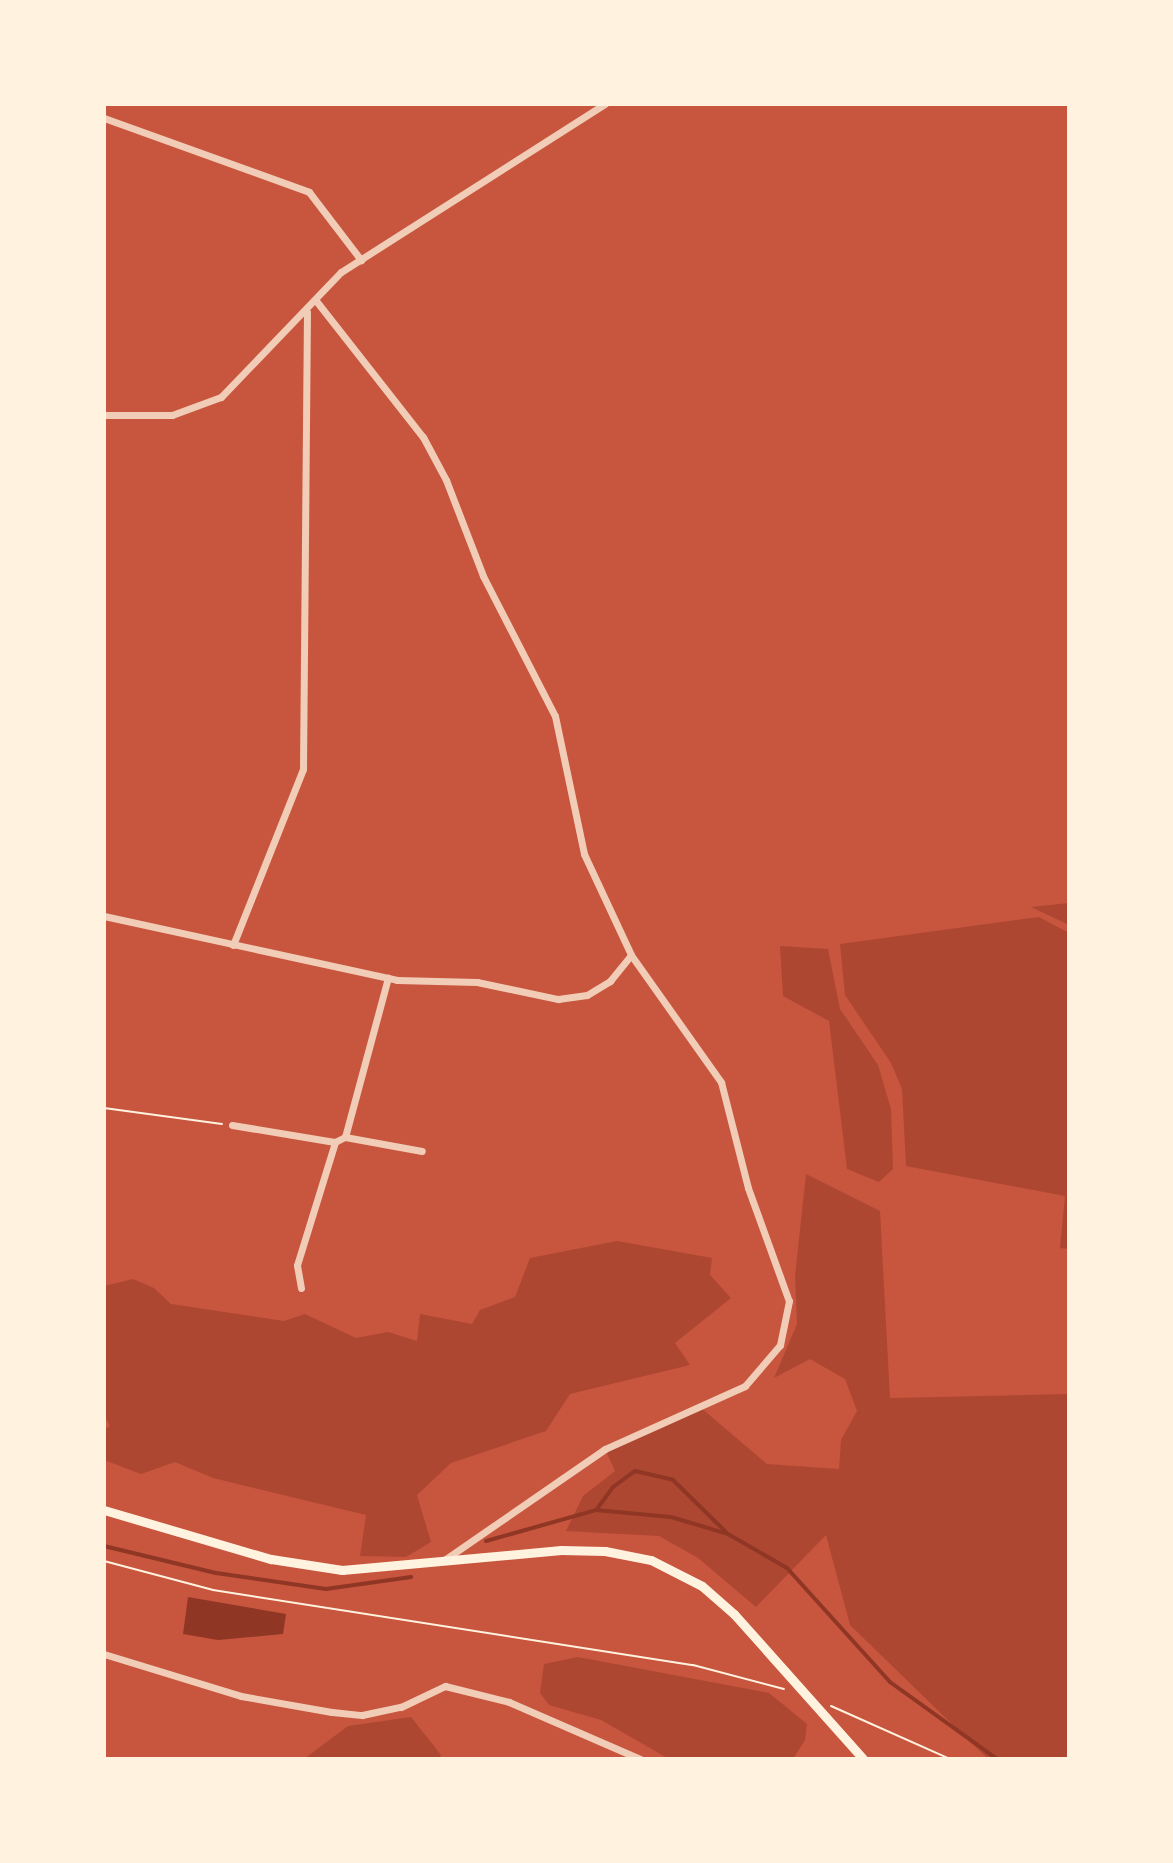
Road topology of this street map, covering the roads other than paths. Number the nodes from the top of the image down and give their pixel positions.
1 (605, 104) edge
2 (104, 118) edge
3 (361, 260) junction
4 (317, 302) junction
5 (307, 312) junction
6 (104, 415) edge
7 (104, 916) edge
8 (233, 945) junction
9 (631, 955) junction
10 (388, 978) junction
11 (232, 1125) road end
12 (345, 1137) junction
13 (335, 1142) junction
14 (422, 1151) dead end
15 (301, 1288) dead end
16 (104, 1510) edge
17 (439, 1563) junction
18 (104, 1654) edge
19 (640, 1759) edge
20 (863, 1759) edge

1 - 3 street
2 - 3 street
3 - 4 street
4 - 5 street
4 - 9 street
5 - 6 street
5 - 8 street
7 - 8 street
8 - 10 street
9 - 10 street
9 - 17 street
10 - 12 street
11 - 13 street
12 - 13 street
12 - 14 street
13 - 15 street
16 - 17 main road
17 - 20 main road
18 - 19 street

